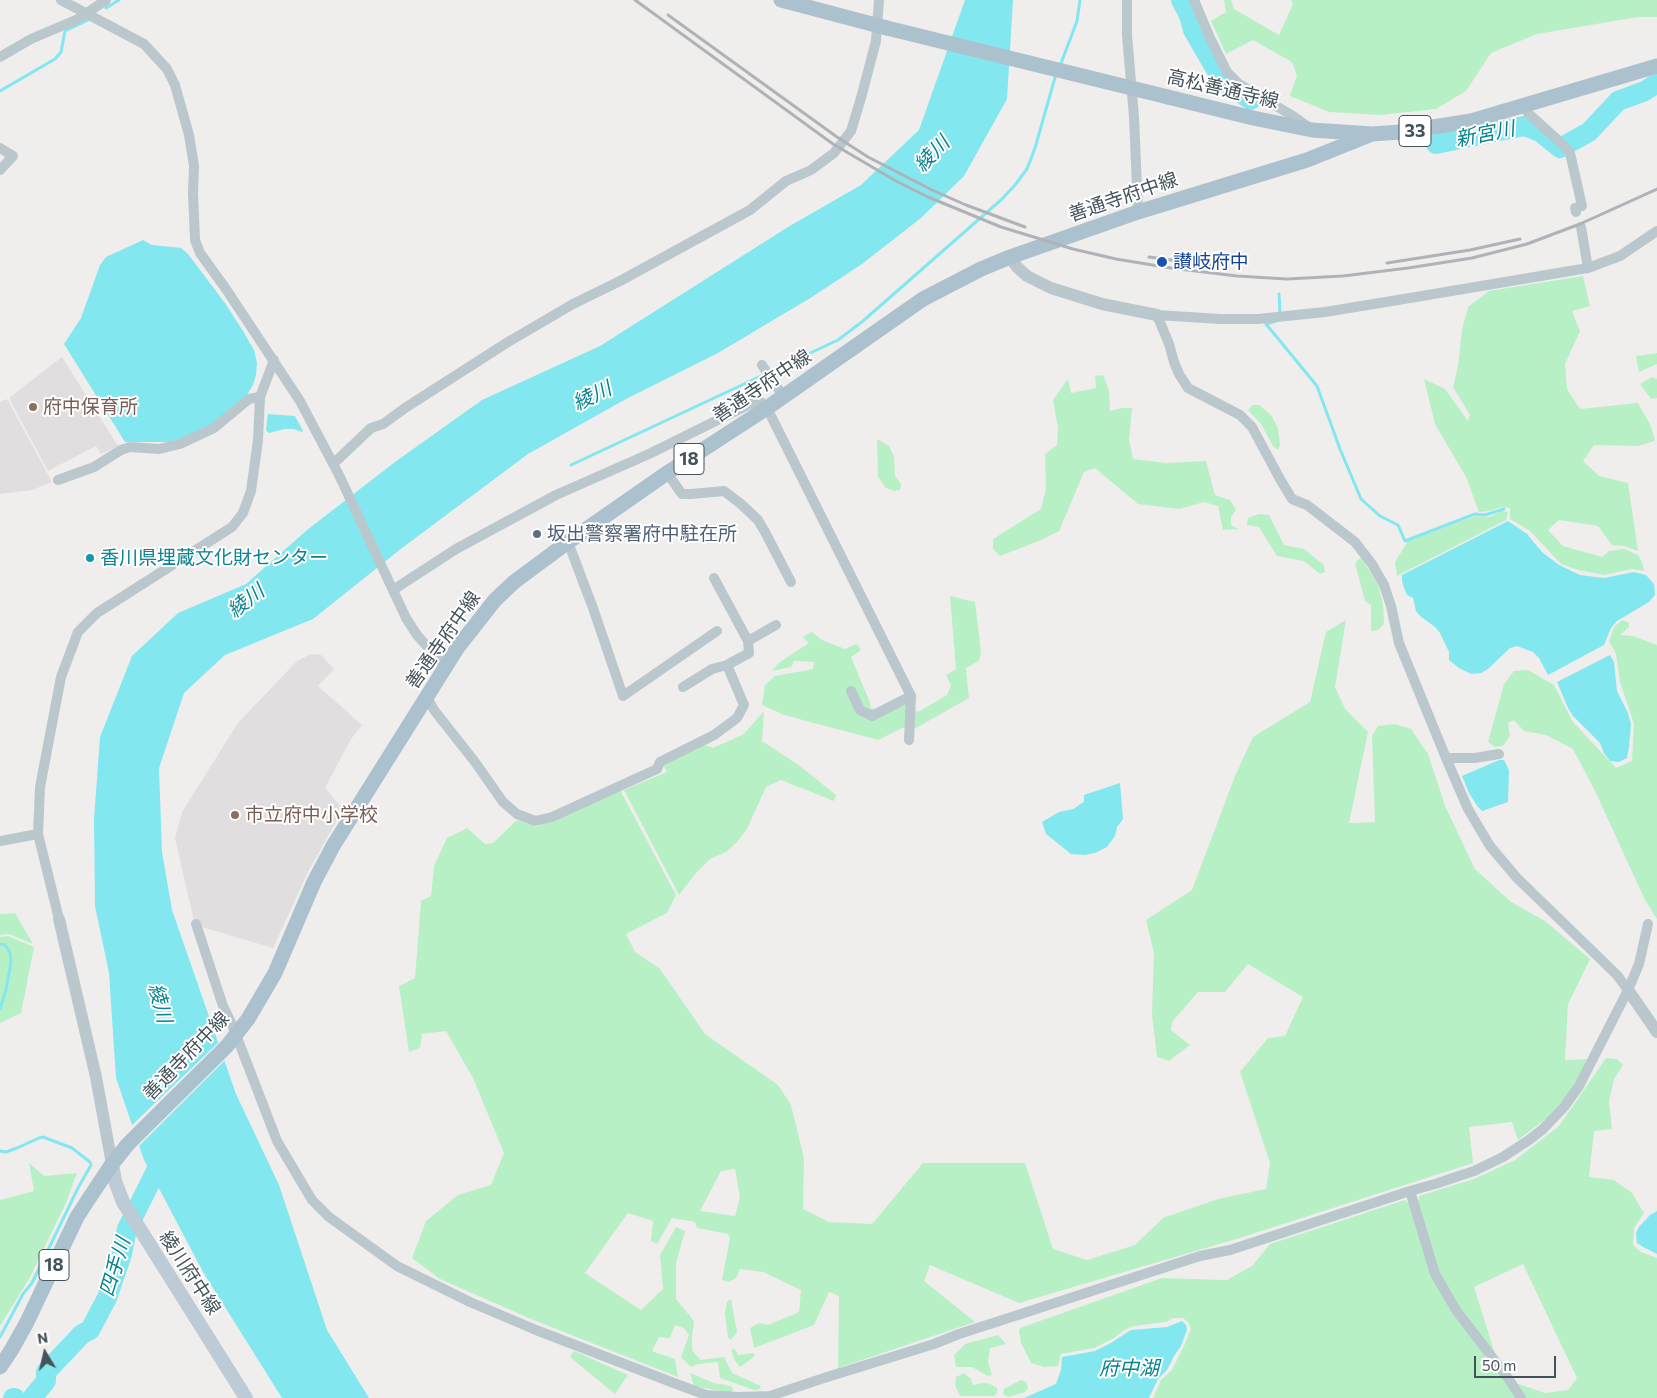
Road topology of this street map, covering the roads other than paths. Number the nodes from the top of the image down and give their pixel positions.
1 (61, 0) edge
2 (106, 0) edge
3 (781, 0) edge
4 (879, 0) edge
5 (1127, 0) edge
6 (1194, 0) edge
7 (87, 13) junction
8 (882, 27) junction
9 (0, 57) edge
10 (1657, 66) edge
11 (1523, 106) junction
12 (1312, 130) junction
13 (1372, 134) junction
14 (0, 148) edge
15 (1316, 157) junction
16 (0, 170) edge
17 (1138, 212) junction
18 (1576, 212) dead end
19 (1581, 227) dead end
20 (1657, 231) edge
21 (1010, 257) junction
22 (1588, 268) junction
23 (1157, 315) junction
24 (274, 360) junction
25 (766, 372) dead end
26 (783, 396) junction
27 (260, 397) junction
28 (767, 408) junction
29 (333, 464) junction
30 (667, 473) junction
31 (58, 480) dead end
32 (568, 542) junction
33 (714, 578) dead end
34 (791, 582) dead end
35 (392, 588) junction
36 (776, 625) dead end
37 (718, 631) dead end
38 (748, 641) junction
39 (447, 665) junction
40 (727, 665) junction
41 (683, 688) dead end
42 (851, 691) dead end
43 (427, 696) junction
44 (911, 696) junction
45 (909, 740) dead end
46 (1499, 754) dead end
47 (1446, 758) junction
48 (38, 834) junction
49 (0, 841) edge
50 (59, 919) joint
51 (196, 924) dead end
52 (1648, 924) dead end
53 (1628, 990) junction
54 (1657, 1032) edge
55 (232, 1041) junction
56 (112, 1164) junction
57 (1410, 1191) junction
58 (0, 1367) edge
59 (246, 1398) edge
60 (1521, 1398) edge

1 - 7 street
2 - 7 street
3 - 8 main road, 高松善通寺線 / 33
4 - 8 street
5 - 17 street
6 - 12 street
7 - 9 street
7 - 24 street
8 - 12 main road, 高松善通寺線 / 33, bridge
8 - 29 street
10 - 11 main road, 高松善通寺線 / 33
11 - 13 main road, 高松善通寺線 / 33
11 - 18 street
12 - 13 main road, 高松善通寺線 / 33
12 - 15 main road
13 - 15 main road, 善通寺府中線 / 18
14 - 16 street
15 - 17 main road, 善通寺府中線 / 18
17 - 21 main road, 善通寺府中線 / 18
19 - 22 street
20 - 22 street
21 - 23 street
21 - 26 main road, 善通寺府中線 / 18
22 - 23 street
23 - 47 street
24 - 27 street
24 - 29 street
25 - 26 street
26 - 28 main road, 善通寺府中線 / 18
27 - 31 street
27 - 48 street
28 - 30 main road, 善通寺府中線 / 18
28 - 35 street
28 - 44 street
29 - 35 street
30 - 32 main road, 善通寺府中線 / 18
30 - 34 street
32 - 37 street
32 - 39 main road, 善通寺府中線 / 18
33 - 38 street
35 - 39 street
36 - 38 street
38 - 40 street
39 - 43 main road, 善通寺府中線 / 18
40 - 41 street
40 - 43 street
42 - 44 street
43 - 55 main road, 善通寺府中線 / 18
44 - 45 street
46 - 47 street
47 - 53 street
48 - 49 street
48 - 50 street
50 - 56 street
51 - 55 street
52 - 53 street
53 - 54 street
53 - 57 street
55 - 56 main road, 善通寺府中線 / 18
55 - 57 street
56 - 58 main road, 善通寺府中線 / 18
56 - 59 main road, 綾川府中線
57 - 60 street

